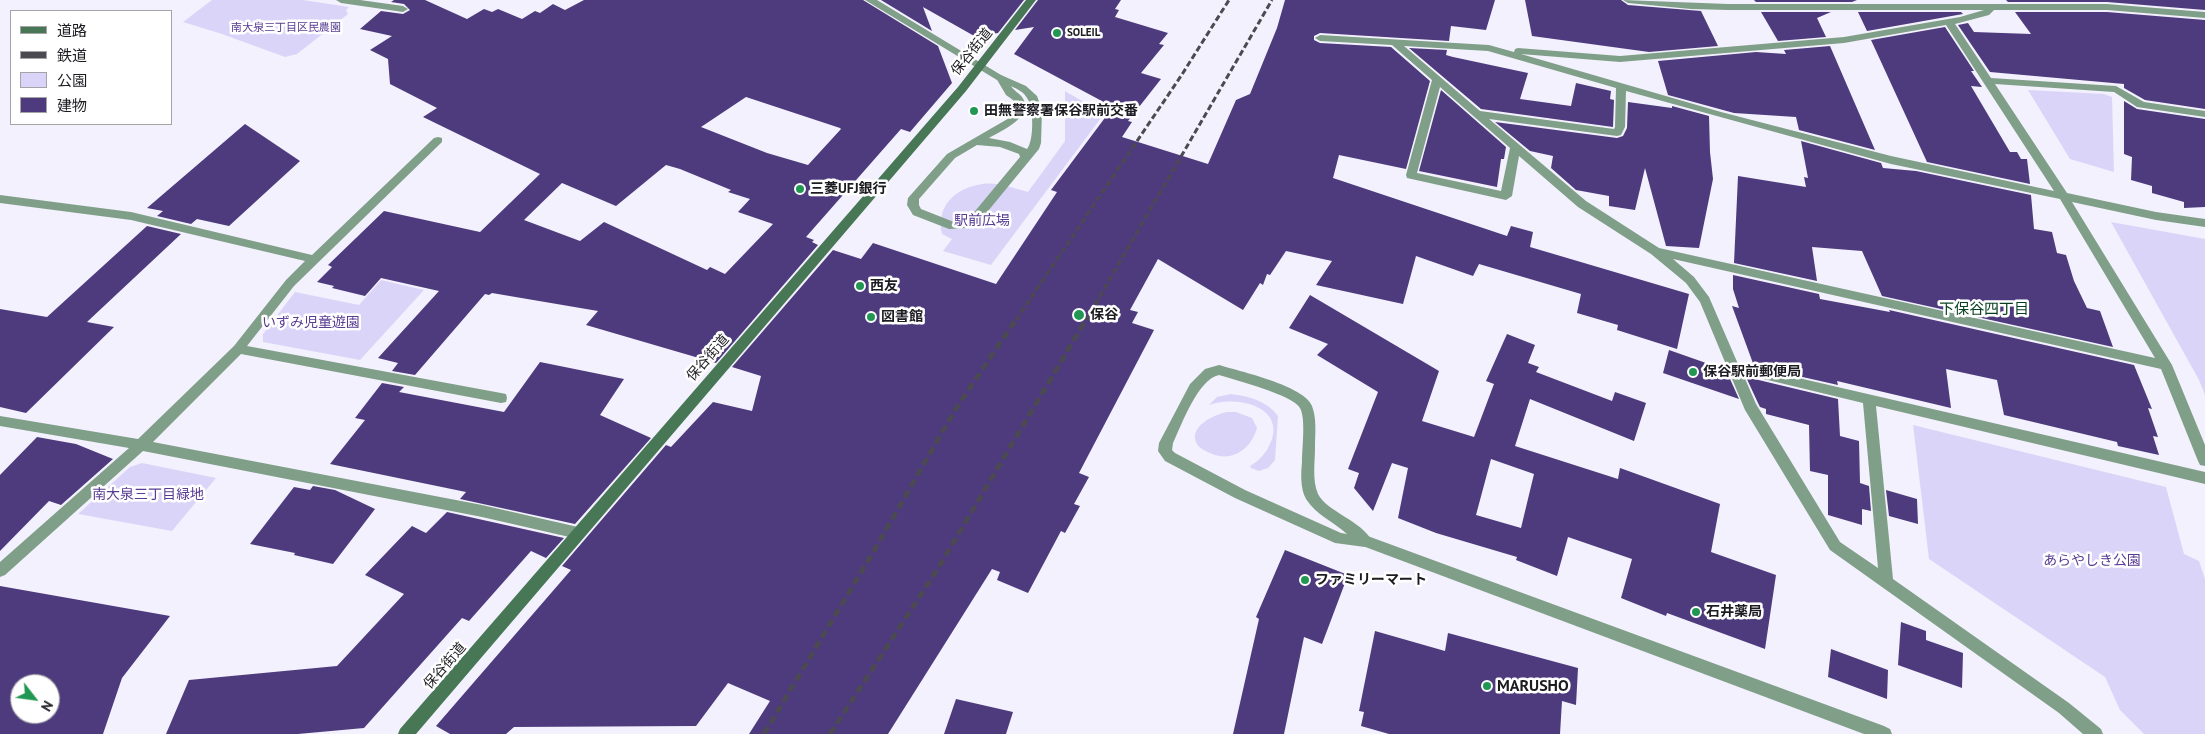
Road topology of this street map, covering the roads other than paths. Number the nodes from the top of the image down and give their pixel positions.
1 (341, 0) edge
2 (870, 0) edge
3 (1031, 0) edge
4 (1628, 0) edge
5 (2003, 3) edge
6 (1990, 7) junction
7 (402, 9) dead end
8 (2205, 15) edge
9 (1949, 22) junction
10 (1320, 38) dead end
11 (1396, 43) junction
12 (1488, 48) junction
13 (981, 66) junction
14 (1001, 78) junction
15 (1437, 79) junction
16 (1989, 81) junction
17 (1621, 86) junction
18 (1479, 114) junction
19 (2205, 114) edge
20 (438, 140) dead end
21 (971, 143) junction
22 (1516, 146) junction
23 (1026, 158) junction
24 (2063, 196) junction
25 (0, 199) edge
26 (2205, 223) edge
27 (1655, 251) junction
28 (313, 259) junction
29 (238, 349) junction
30 (2166, 365) junction
31 (1732, 368) junction
32 (502, 398) dead end
33 (1869, 400) junction
34 (0, 421) edge
35 (141, 445) junction
36 (2205, 461) edge
37 (2205, 478) edge
38 (578, 533) junction
39 (1365, 541) junction
40 (0, 571) edge
41 (1886, 581) junction
42 (406, 734) edge
43 (1884, 734) edge
44 (2095, 734) edge

1 - 7 street
2 - 13 street
3 - 13 main road, 保谷街道
4 - 6 street
5 - 6 street
5 - 8 street
6 - 9 street
9 - 12 street
9 - 16 street
10 - 11 street
11 - 12 street
11 - 15 street
12 - 17 street
13 - 14 street
13 - 38 main road, 保谷街道
14 - 21 street
14 - 23 street
15 - 18 street
15 - 22 street
16 - 19 street
16 - 24 street
17 - 18 street
17 - 24 street
18 - 22 street
20 - 28 street
21 - 23 street
21 - 23 street
22 - 27 street
24 - 26 street
24 - 30 street
25 - 28 street
27 - 30 street
27 - 31 street
28 - 29 street
29 - 32 street
29 - 35 street
30 - 36 street
31 - 33 street
31 - 41 street
33 - 37 street
33 - 41 street
34 - 35 street
35 - 38 street
35 - 40 street
38 - 42 main road, 保谷街道
39 - 39 street
39 - 43 street
41 - 44 street

